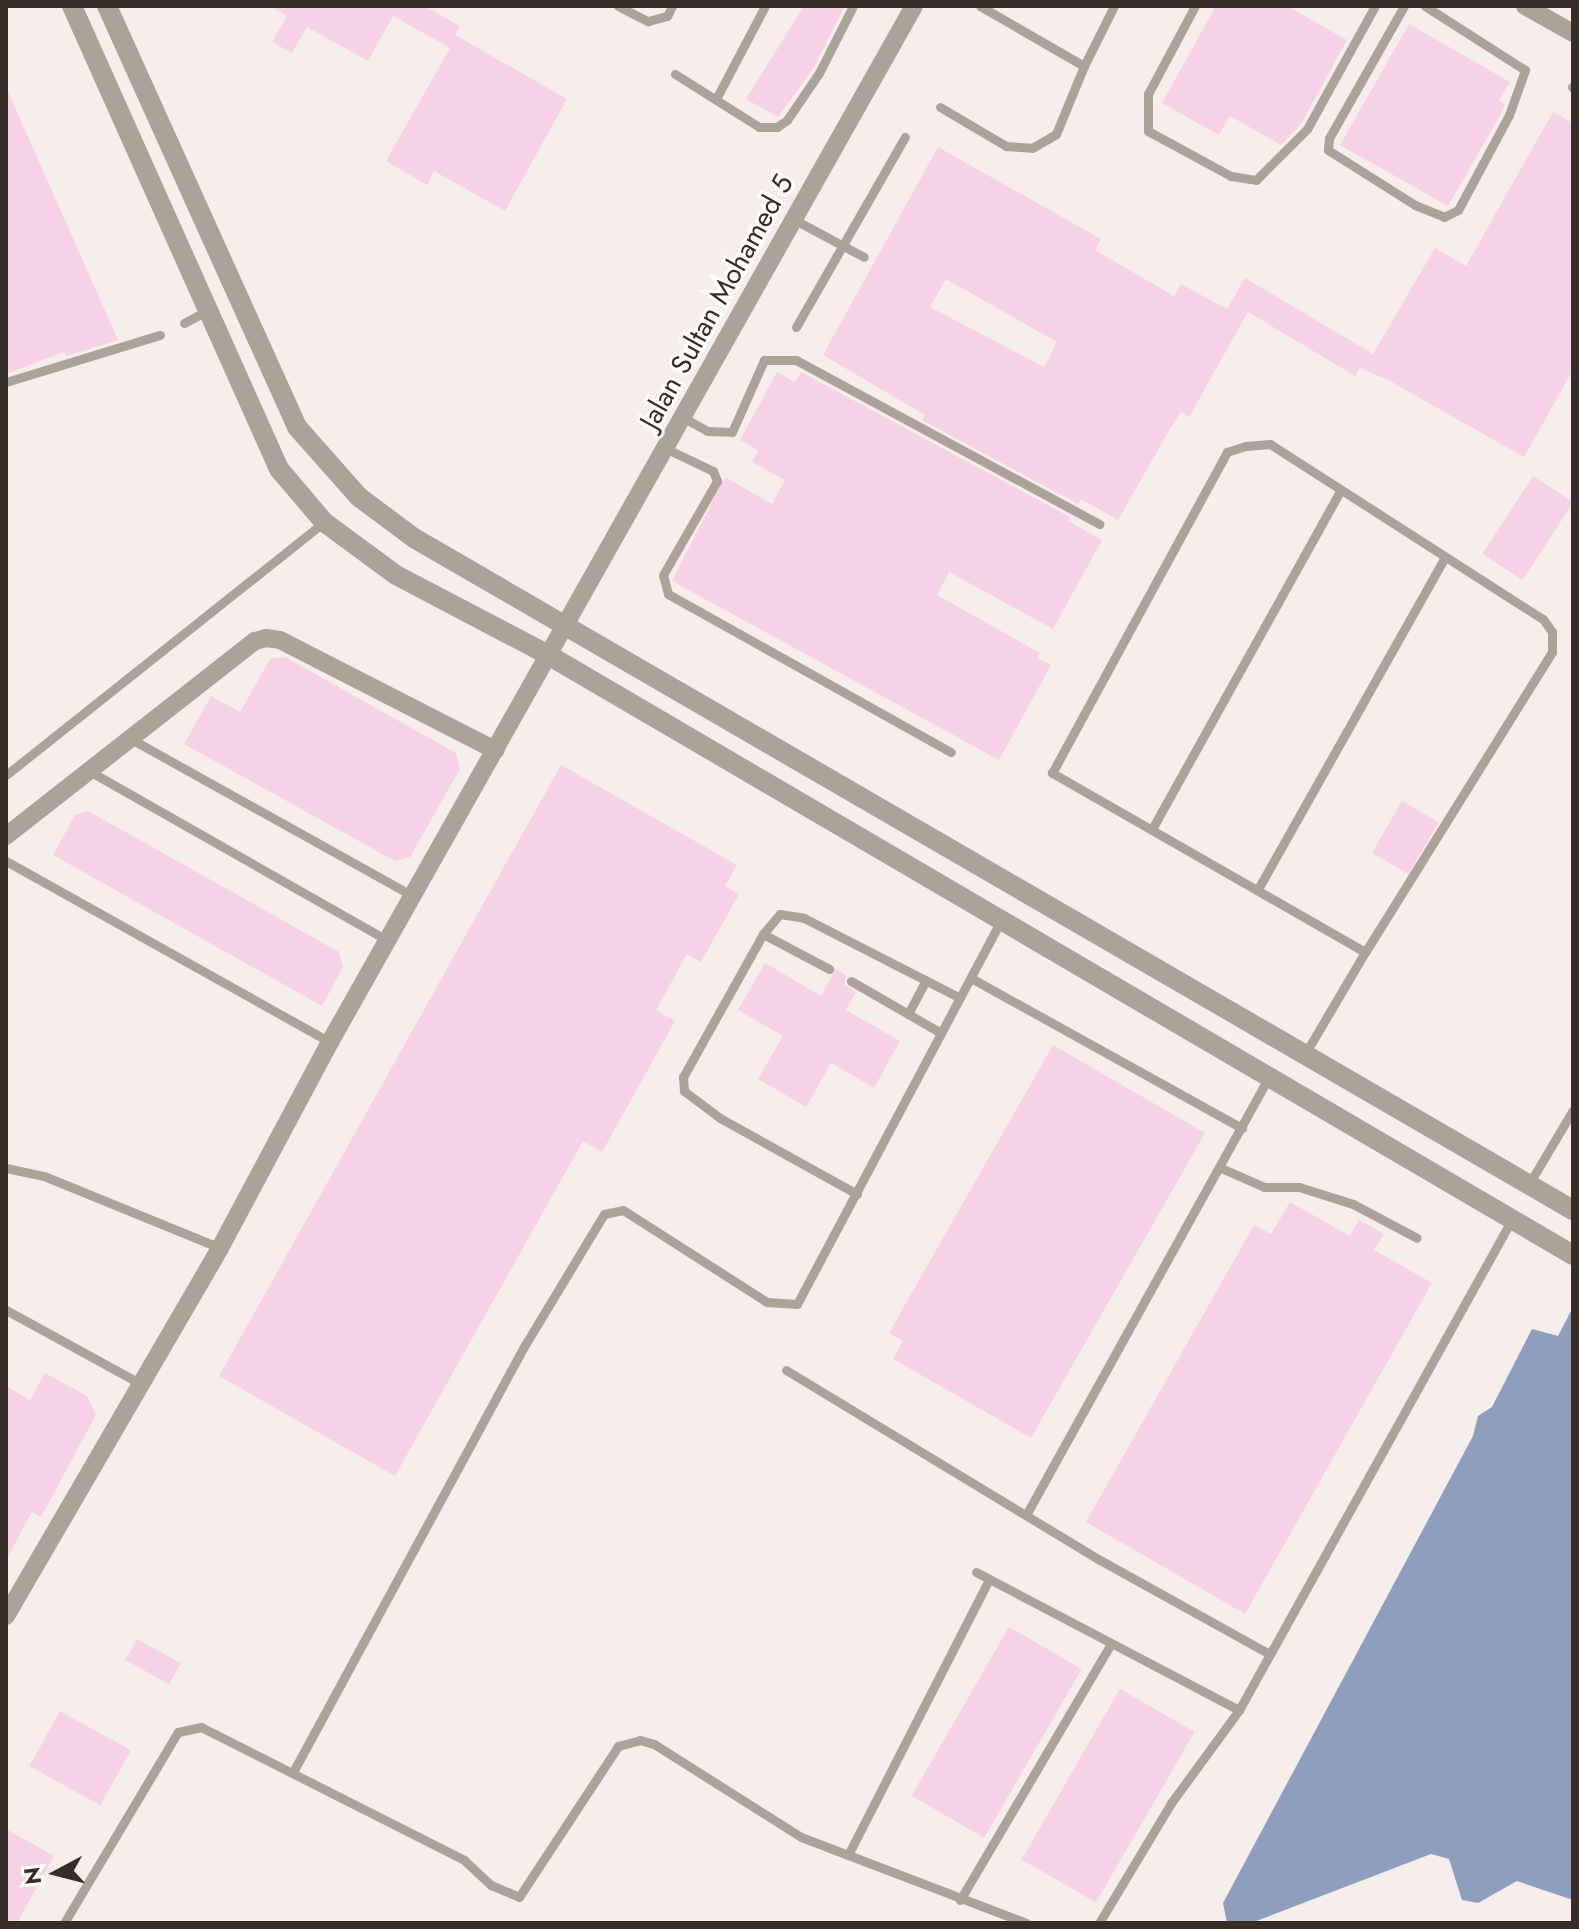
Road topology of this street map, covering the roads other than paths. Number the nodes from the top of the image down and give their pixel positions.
1 (72, 6) edge
2 (107, 6) edge
3 (618, 6) edge
4 (672, 6) edge
5 (765, 6) edge
6 (853, 6) edge
7 (914, 6) edge
8 (1114, 6) edge
9 (1195, 6) edge
10 (1375, 6) edge
11 (1404, 6) edge
12 (1425, 6) edge
13 (1525, 6) edge
14 (983, 7) edge
15 (1573, 33) edge
16 (1084, 66) junction
17 (675, 74) dead end
18 (716, 99) junction
19 (940, 107) dead end
20 (905, 137) dead end
21 (795, 220) junction
22 (841, 244) junction
23 (864, 257) dead end
24 (207, 311) junction
25 (184, 323) dead end
26 (796, 327) dead end
27 (160, 335) dead end
28 (6, 382) edge
29 (684, 418) junction
30 (667, 449) junction
31 (1341, 490) junction
32 (324, 522) junction
33 (1099, 524) dead end
34 (1445, 557) junction
35 (569, 624) junction
36 (550, 656) junction
37 (131, 739) junction
38 (495, 750) junction
39 (951, 752) dead end
40 (91, 772) junction
41 (6, 775) edge
42 (1152, 829) junction
43 (6, 836) edge
44 (6, 861) edge
45 (1258, 889) junction
46 (415, 897) junction
47 (1000, 923) junction
48 (763, 934) junction
49 (389, 941) junction
50 (1365, 952) junction
51 (829, 969) dead end
52 (971, 978) junction
53 (926, 980) junction
54 (851, 981) dead end
55 (960, 998) junction
56 (908, 1014) junction
57 (941, 1033) junction
58 (330, 1042) junction
59 (1305, 1054) junction
60 (1268, 1079) junction
61 (1573, 1110) edge
62 (1242, 1128) junction
63 (6, 1168) edge
64 (1221, 1168) junction
65 (1529, 1184) junction
66 (857, 1194) junction
67 (1573, 1210) edge
68 (1511, 1221) junction
69 (1417, 1238) dead end
70 (220, 1248) junction
71 (1573, 1255) edge
72 (6, 1310) edge
73 (786, 1370) dead end
74 (141, 1384) junction
75 (1026, 1515) junction
76 (976, 1572) dead end
77 (989, 1579) junction
78 (6, 1616) edge
79 (1110, 1645) junction
80 (1268, 1653) junction
81 (1239, 1710) junction
82 (293, 1772) junction
83 (848, 1855) junction
84 (960, 1900) junction
85 (64, 1923) edge
86 (1026, 1923) edge
87 (1099, 1923) edge

1 - 24 street
2 - 35 street
3 - 4 lane
5 - 18 lane
6 - 18 lane
7 - 21 street, Jalan Sultan Mohamed 5
8 - 16 lane
9 - 10 lane
11 - 12 lane
13 - 15 street
14 - 16 lane
16 - 19 lane
17 - 18 lane
20 - 22 lane
21 - 22 lane
21 - 29 street, Jalan Sultan Mohamed 5
22 - 23 lane
22 - 26 lane
24 - 25 lane
24 - 32 street
27 - 28 lane
29 - 30 street, Jalan Sultan Mohamed 5
29 - 33 lane
30 - 35 street, Jalan Sultan Mohamed 5
30 - 39 lane
31 - 34 lane
31 - 42 lane
31 - 42 lane
32 - 36 street
32 - 41 lane
34 - 45 lane
34 - 50 lane
35 - 36 street, Jalan Sultan Mohamed 5
35 - 59 street
36 - 38 street, Jalan Sultan Mohamed 5
36 - 47 street
37 - 38 street
37 - 40 street
37 - 46 lane
38 - 46 street, Jalan Sultan Mohamed 5
40 - 43 street
40 - 49 lane
42 - 45 lane
44 - 58 lane
45 - 50 lane
46 - 49 street, Jalan Sultan Mohamed 5
47 - 52 lane
47 - 60 street
48 - 51 lane
48 - 53 lane
48 - 66 lane
49 - 58 street, Jalan Sultan Mohamed 5
50 - 59 lane
52 - 55 lane
52 - 62 lane
53 - 55 lane
53 - 56 lane
54 - 56 lane
55 - 57 lane
56 - 57 lane
57 - 66 lane
58 - 70 street, Jalan Sultan Mohamed 5
59 - 65 street
60 - 62 lane
60 - 68 street
61 - 65 lane
62 - 64 lane
63 - 70 lane
64 - 69 lane
64 - 75 lane
65 - 67 street
66 - 82 lane
68 - 71 street
68 - 80 lane
70 - 74 street, Jalan Sultan Mohamed 5
72 - 74 lane
73 - 75 lane
74 - 78 street, Jalan Sultan Mohamed 5
75 - 80 lane
76 - 77 lane
77 - 79 lane
77 - 83 lane
79 - 81 lane
79 - 84 lane
80 - 81 lane
81 - 87 lane
82 - 83 lane
82 - 85 lane
83 - 84 lane
84 - 86 lane

